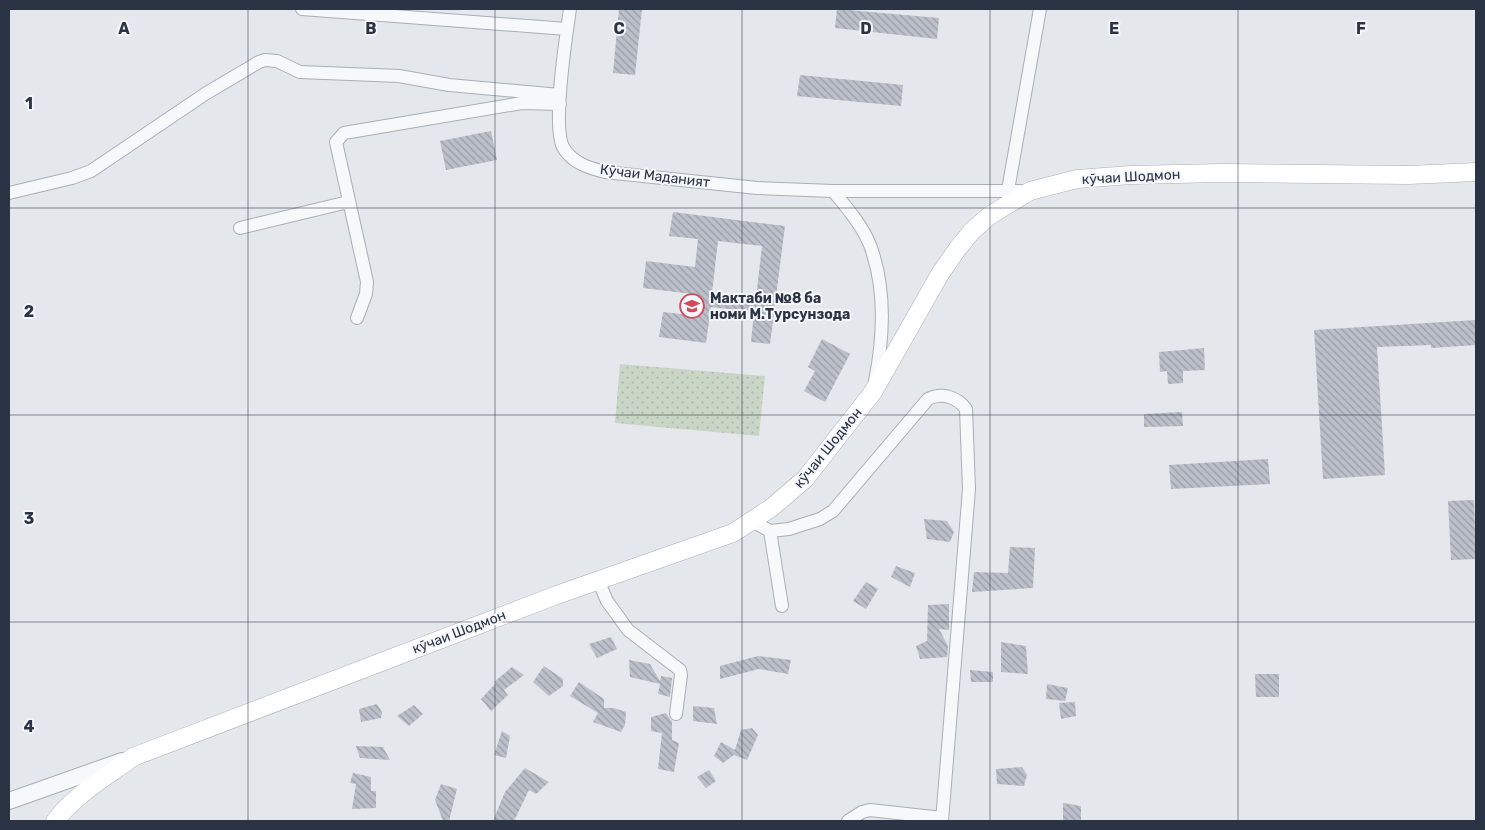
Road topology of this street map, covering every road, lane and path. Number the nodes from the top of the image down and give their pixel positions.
1 (302, 9) edge
2 (570, 9) edge
3 (1040, 9) edge
4 (567, 29) junction
5 (560, 100) junction
6 (1476, 172) edge
7 (1008, 190) junction
8 (833, 191) junction
9 (1030, 191) junction
10 (9, 193) edge
11 (348, 202) junction
12 (240, 228) dead end
13 (357, 318) dead end
14 (873, 392) junction
15 (752, 521) junction
16 (770, 531) junction
17 (598, 580) junction
18 (782, 606) dead end
19 (676, 714) dead end
20 (133, 757) junction
21 (9, 801) edge
22 (942, 820) edge
23 (55, 821) edge
24 (848, 821) edge

1 - 4 street
2 - 4 street, Кӯчаи Маданият
3 - 7 street
4 - 5 street, Кӯчаи Маданият
5 - 8 street, Кӯчаи Маданият
5 - 10 street
5 - 11 street
6 - 9 main road, кӯчаи Шодмон
7 - 8 street, Кӯчаи Маданият
7 - 9 street, Кӯчаи Маданият
8 - 14 street
9 - 14 main road, кӯчаи Шодмон
11 - 12 street
11 - 13 street
14 - 15 main road, кӯчаи Шодмон
15 - 16 street
15 - 17 main road, кӯчаи Шодмон
16 - 18 street
16 - 22 street
17 - 19 street
17 - 20 main road, кӯчаи Шодмон
20 - 21 street
20 - 23 main road, кӯчаи Шодмон
22 - 24 street

